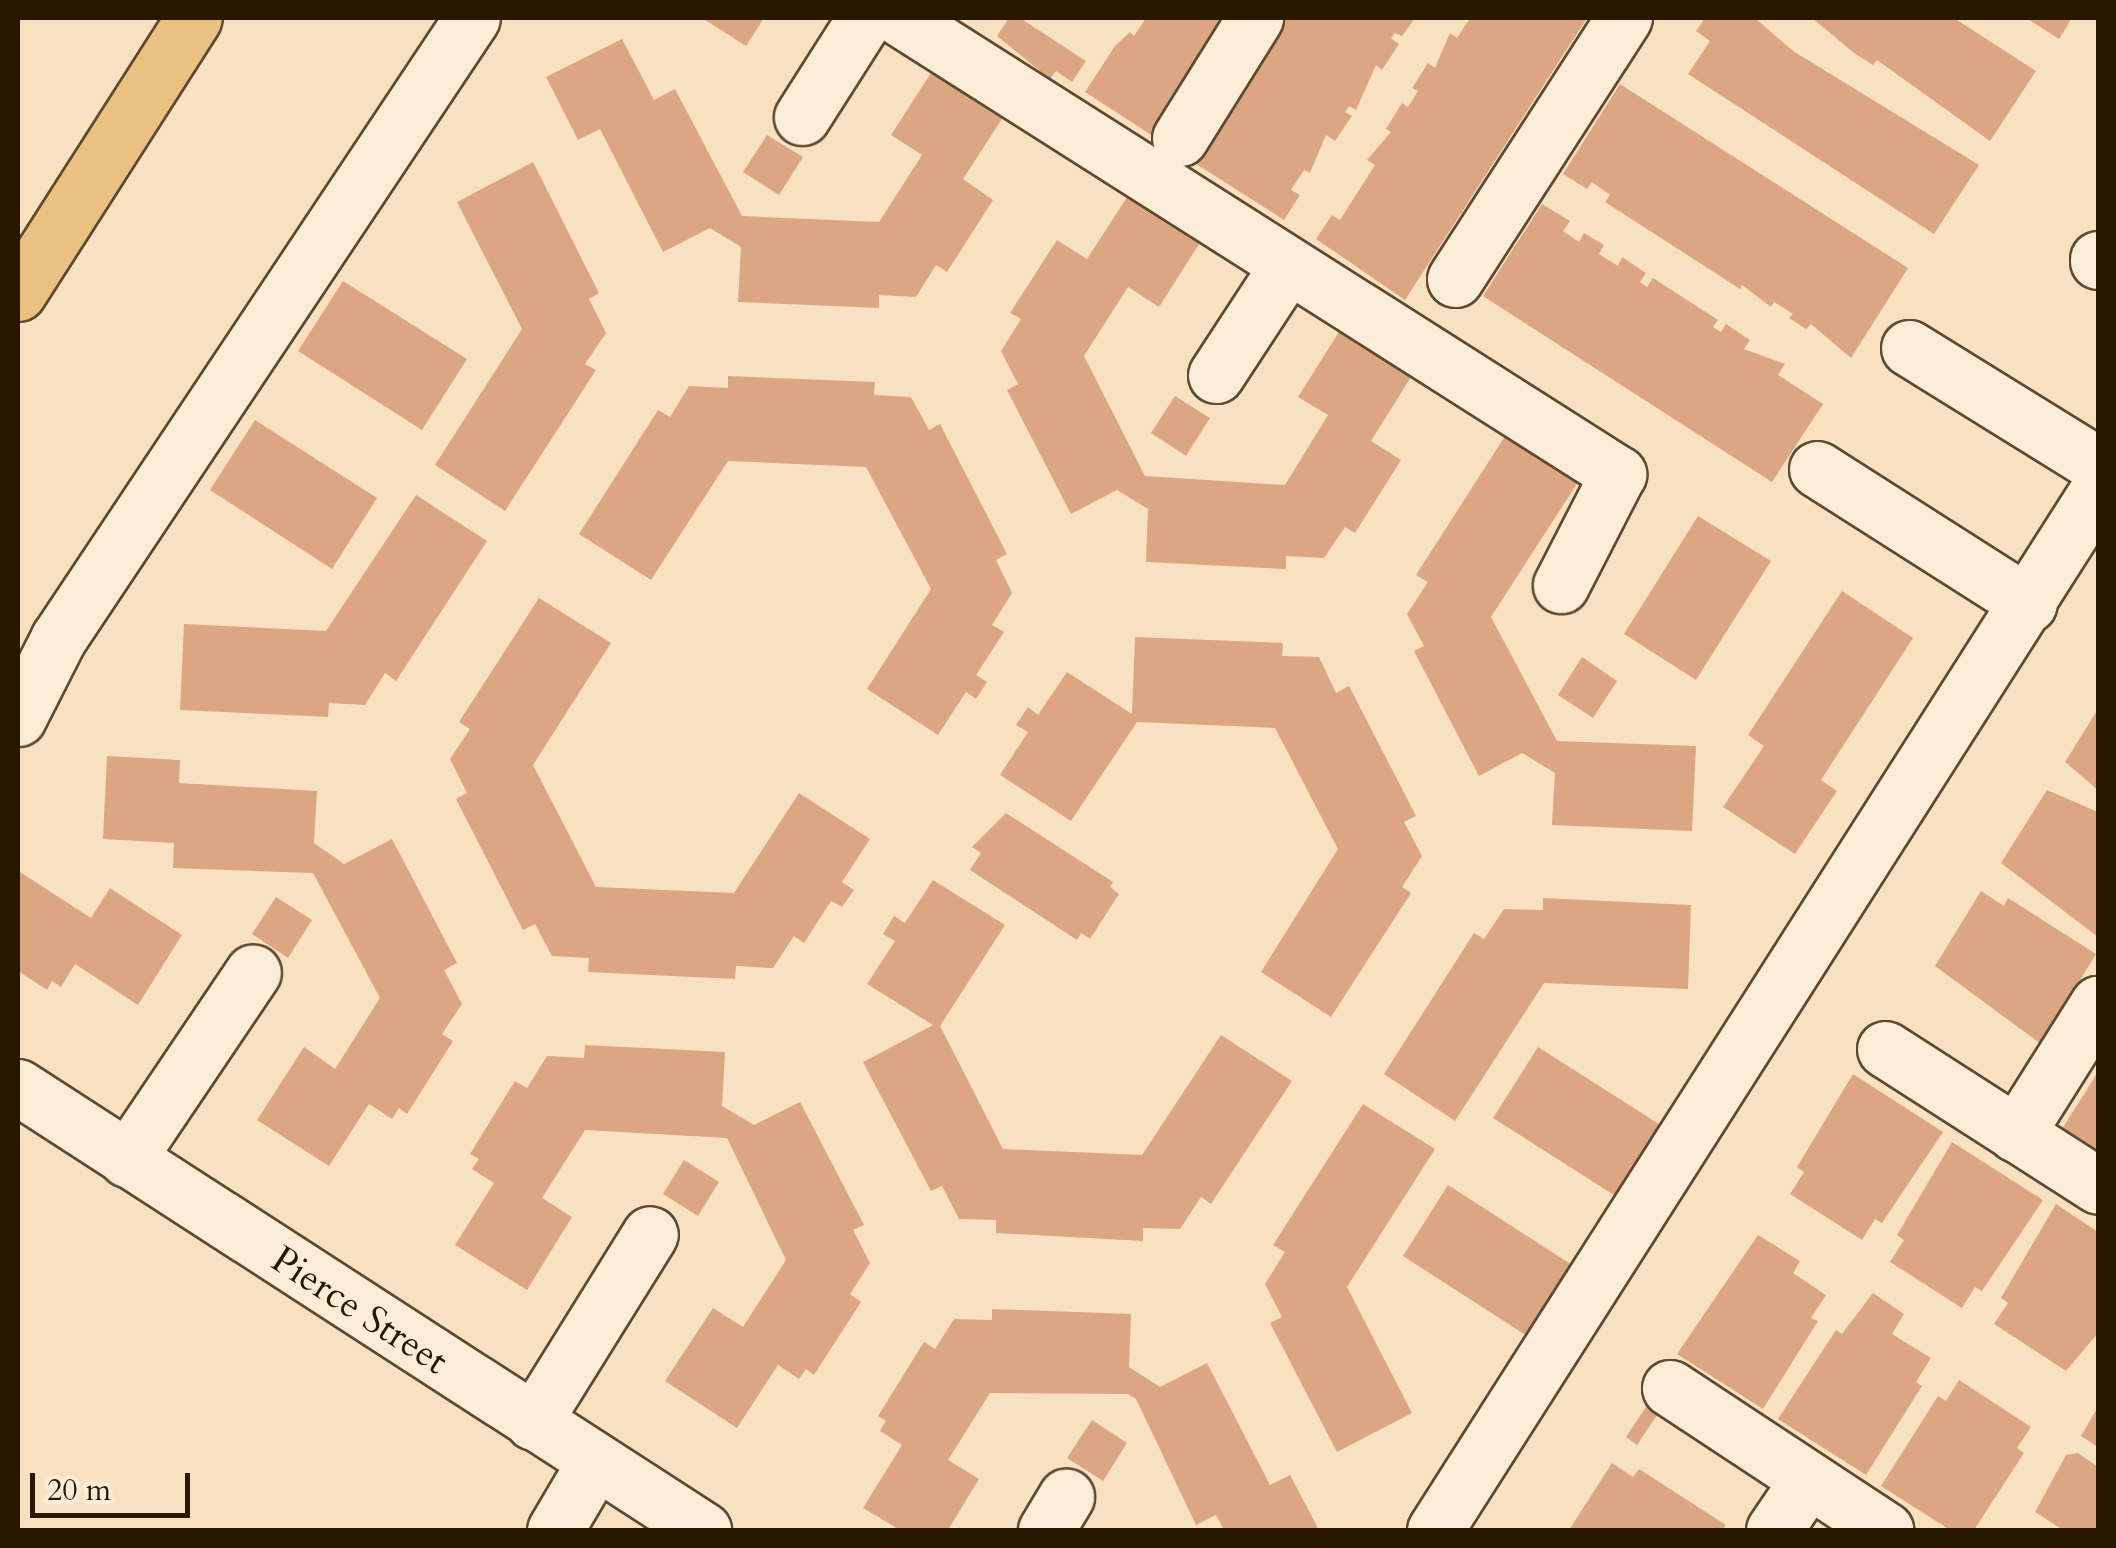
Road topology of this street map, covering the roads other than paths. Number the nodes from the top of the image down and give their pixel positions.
1 (194, 18) edge
2 (472, 18) edge
3 (865, 18) edge
4 (900, 18) edge
5 (1254, 18) edge
6 (1624, 18) edge
7 (802, 116) dead end
8 (1180, 138) dead end
9 (1288, 265) junction
10 (1455, 279) dead end
11 (18, 293) edge
12 (1909, 348) dead end
13 (1216, 375) dead end
14 (2098, 465) edge
15 (1817, 469) dead end
16 (2098, 490) edge
17 (1562, 585) dead end
18 (2029, 604) junction
19 (18, 718) edge
20 (253, 972) dead end
21 (2098, 1004) edge
22 (1885, 1049) dead end
23 (18, 1086) edge
24 (2016, 1134) junction
25 (128, 1159) junction
26 (2098, 1186) edge
27 (650, 1234) dead end
28 (1670, 1388) dead end
29 (533, 1422) junction
30 (595, 1462) junction
31 (1808, 1480) junction
32 (556, 1530) edge
33 (704, 1530) edge
34 (1435, 1530) edge
35 (1774, 1530) edge
36 (1885, 1530) edge

1 - 11 main road
2 - 19 street
3 - 7 street
4 - 9 street
5 - 8 street
6 - 10 street
9 - 13 street
9 - 17 street
12 - 14 street
15 - 18 street
16 - 18 street
18 - 34 street
20 - 25 street
21 - 24 street
22 - 24 street
23 - 25 street, Pierce Street
24 - 26 street
25 - 29 street, Pierce Street
27 - 29 street
28 - 31 street
29 - 30 street, Pierce Street
30 - 32 street
30 - 33 street, Pierce Street
31 - 35 street
31 - 36 street

